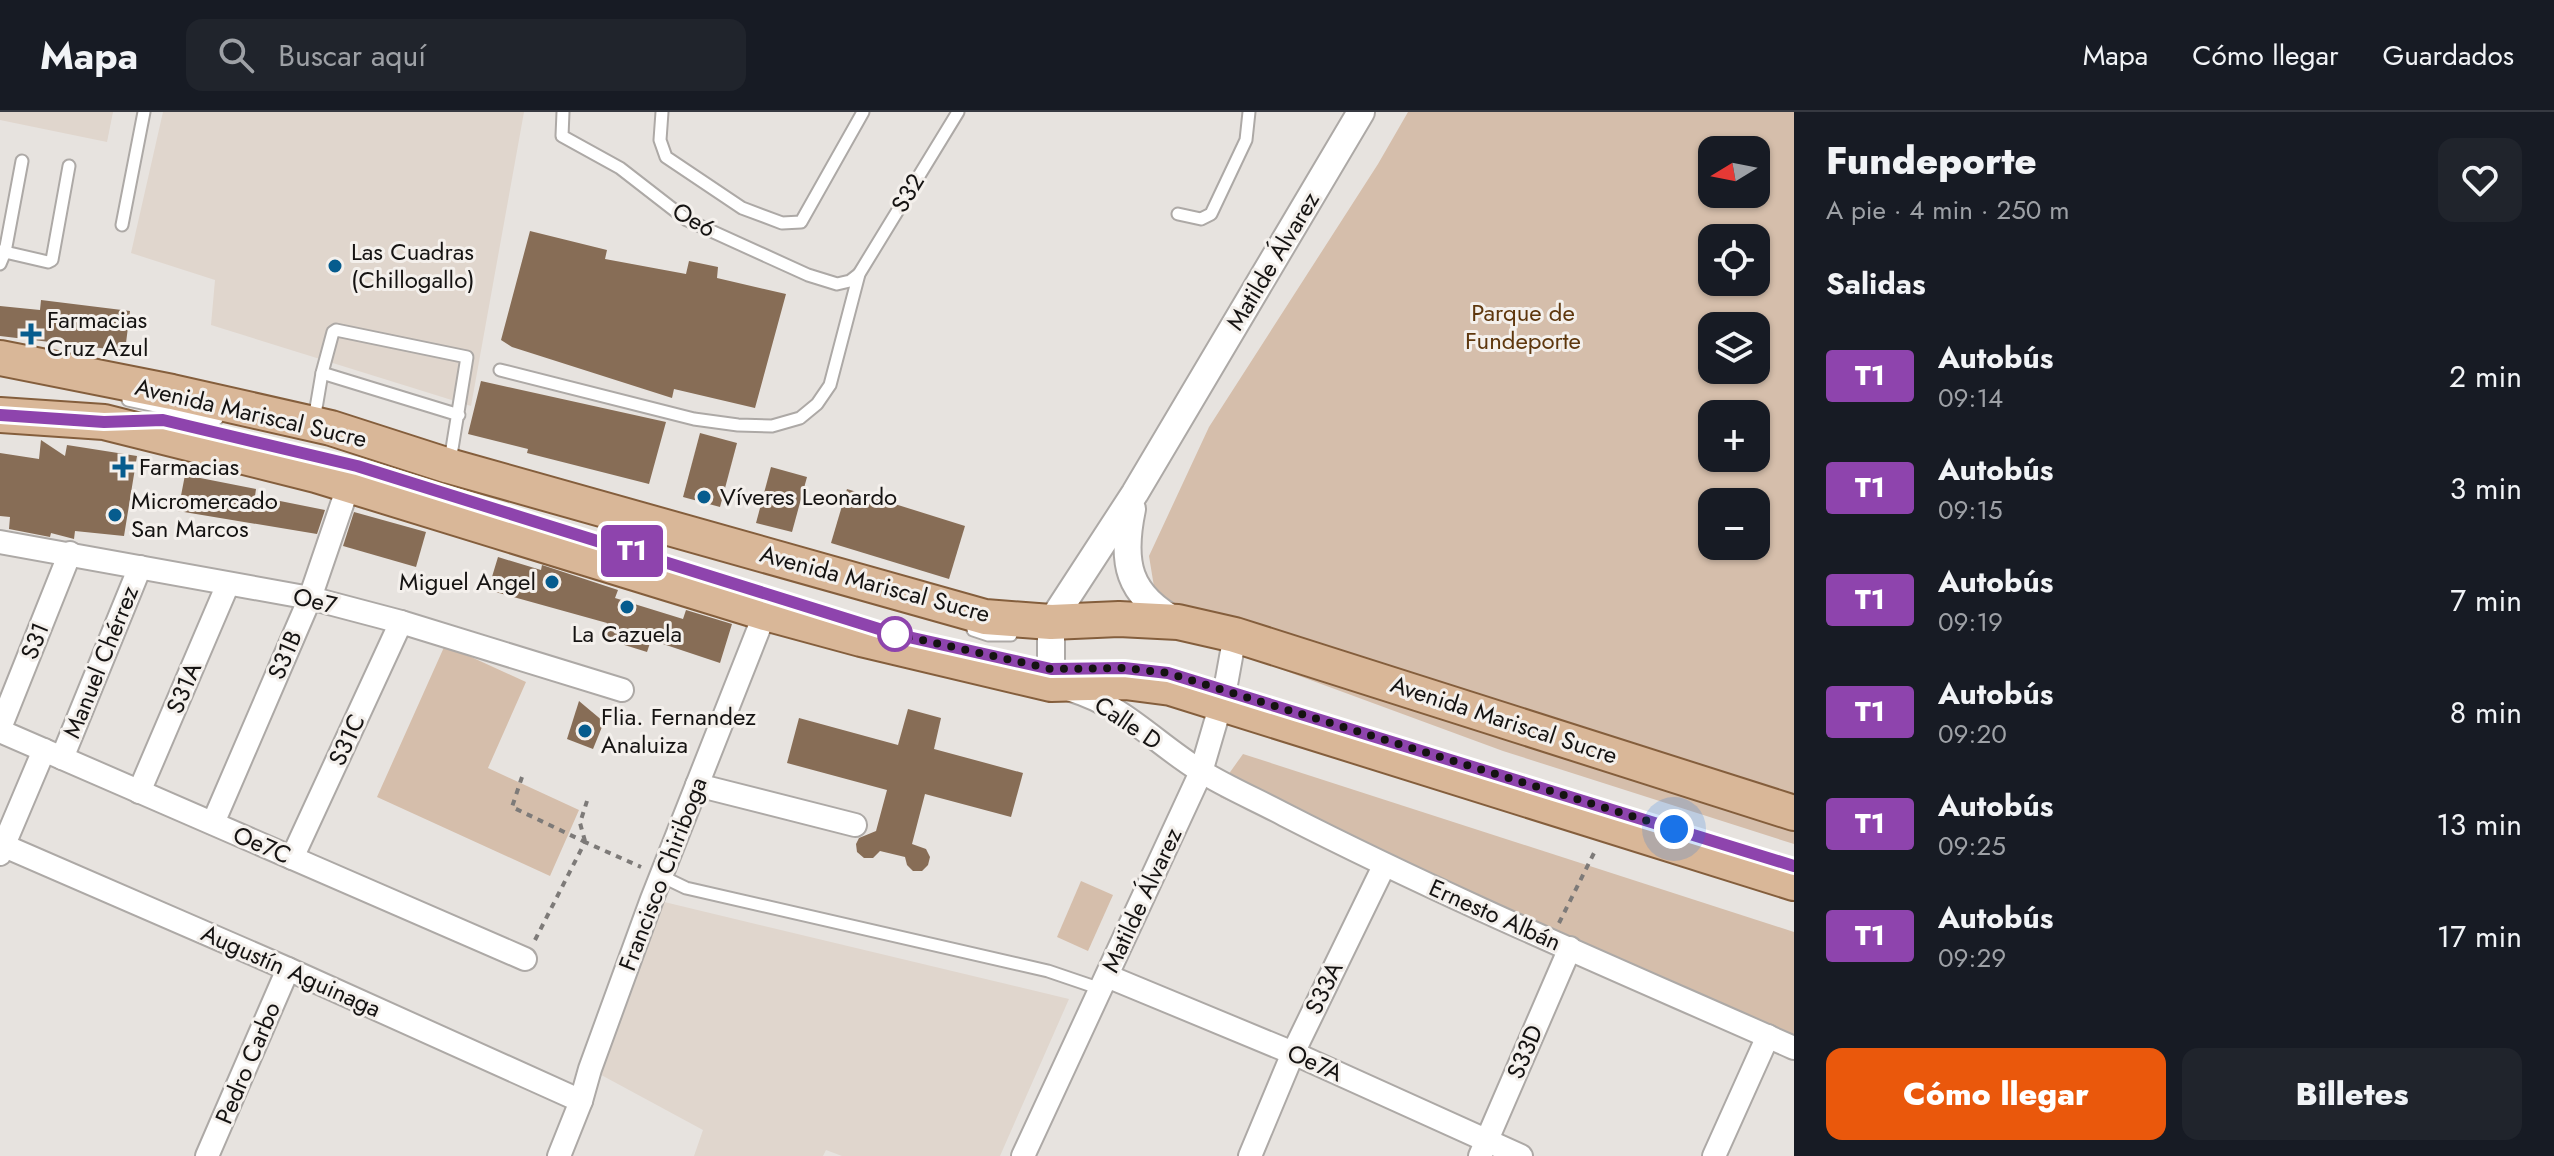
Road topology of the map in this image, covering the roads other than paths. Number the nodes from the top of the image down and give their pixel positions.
1 (144, 112) edge
2 (563, 112) edge
3 (662, 112) edge
4 (863, 112) edge
5 (958, 112) edge
6 (1249, 112) edge
7 (1356, 114) edge
8 (22, 161) dead end
9 (69, 166) dead end
10 (1178, 214) dead end
11 (122, 225) dead end
12 (2, 252) edge
13 (0, 264) edge
14 (859, 274) junction
15 (0, 358) edge
16 (500, 370) dead end
17 (322, 373) junction
18 (0, 402) edge
19 (106, 414) junction
20 (0, 415) edge
21 (459, 415) junction
22 (148, 420) dead end
23 (163, 420) dead end
24 (225, 421) dead end
25 (178, 424) dead end
26 (314, 424) junction
27 (193, 427) dead end
28 (358, 449) dead end
29 (449, 466) junction
30 (349, 484) junction
31 (1135, 493) junction
32 (0, 542) edge
33 (70, 553) junction
34 (759, 566) dead end
35 (140, 567) junction
36 (228, 584) junction
37 (310, 598) junction
38 (767, 604) junction
39 (854, 621) dead end
40 (401, 622) junction
41 (1178, 622) junction
42 (957, 625) dead end
43 (1050, 633) junction
44 (1019, 636) dead end
45 (1234, 645) junction
46 (1051, 672) junction
47 (622, 690) dead end
48 (1224, 693) junction
49 (0, 729) edge
50 (53, 754) junction
51 (1201, 772) junction
52 (697, 785) junction
53 (139, 792) junction
54 (1794, 813) edge
55 (213, 823) junction
56 (855, 825) dead end
57 (1, 848) edge
58 (292, 858) junction
59 (1384, 866) junction
60 (661, 876) junction
61 (1794, 883) edge
62 (1560, 944) junction
63 (525, 959) road end
64 (288, 969) junction
65 (1104, 982) junction
66 (1768, 1036) junction
67 (1794, 1048) edge
68 (1293, 1053) junction
69 (581, 1101) junction
70 (1484, 1149) edge
71 (1031, 1153) edge
72 (207, 1156) edge
73 (559, 1156) edge
74 (1250, 1156) edge
75 (1521, 1156) edge
76 (1714, 1156) edge

1 - 11 lane
2 - 14 lane, Oe6
3 - 4 lane
5 - 14 lane, S32
6 - 10 lane
7 - 31 street, Matilde Álvarez
8 - 12 lane
9 - 12 lane
12 - 13 lane
14 - 16 lane, S32
15 - 26 main road, Avenida Mariscal Sucre
17 - 21 lane
17 - 21 lane
17 - 26 lane
18 - 19 main road
19 - 20 main road, Avenida Mariscal Sucre
19 - 22 lane
19 - 24 lane
19 - 30 main road, Avenida Mariscal Sucre
21 - 29 lane
23 - 25 lane
26 - 29 main road, Avenida Mariscal Sucre
27 - 38 lane
28 - 34 lane
29 - 43 main road, Avenida Mariscal Sucre
30 - 37 street, S31B
30 - 38 main road, Avenida Mariscal Sucre
31 - 41 street, Matilde Álvarez
31 - 43 street, Matilde Álvarez
32 - 33 street, Oe7
33 - 35 street, Oe7
33 - 49 street, S31
35 - 36 street, Oe7
35 - 50 street, Manuel Chérrez
36 - 37 street, Oe7
36 - 53 street, S31A
37 - 40 street, Oe7
37 - 55 street, S31B
38 - 39 lane
38 - 46 main road, Avenida Mariscal Sucre
38 - 52 street, Francisco Chiriboga
40 - 47 street, Oe7
40 - 58 street, S31C
41 - 43 main road, Avenida Mariscal Sucre
41 - 45 main road, Avenida Mariscal Sucre
42 - 44 lane
43 - 46 street
45 - 48 street, Matilde Álvarez
45 - 54 main road, Avenida Mariscal Sucre
46 - 48 main road, Avenida Mariscal Sucre
46 - 51 street, Calle D
48 - 51 street, Matilde Álvarez
48 - 61 main road, Avenida Mariscal Sucre
49 - 50 street, Oe7C
50 - 53 street, Oe7C
50 - 57 street, Manuel Chérrez
51 - 59 street, Ernesto Albán
51 - 65 street, Matilde Álvarez
52 - 56 street
52 - 60 street, Francisco Chiriboga
53 - 55 street, Oe7C
55 - 58 street, Oe7C
57 - 64 street, Augustín Aguinaga
58 - 63 street, Oe7C
59 - 62 street, Ernesto Albán
59 - 68 street, S33A
60 - 65 lane
60 - 69 street, Francisco Chiriboga
62 - 66 street, Ernesto Albán
62 - 70 street, S33D
64 - 69 street, Augustín Aguinaga
64 - 72 street, Pedro Carbo
65 - 68 street, Oe7A
65 - 71 street, Matilde Álvarez
66 - 67 street, Ernesto Albán
66 - 76 street
68 - 70 street, Oe7A
68 - 74 street, S33A
69 - 73 street, Francisco Chiriboga
70 - 75 street, Oe7A

